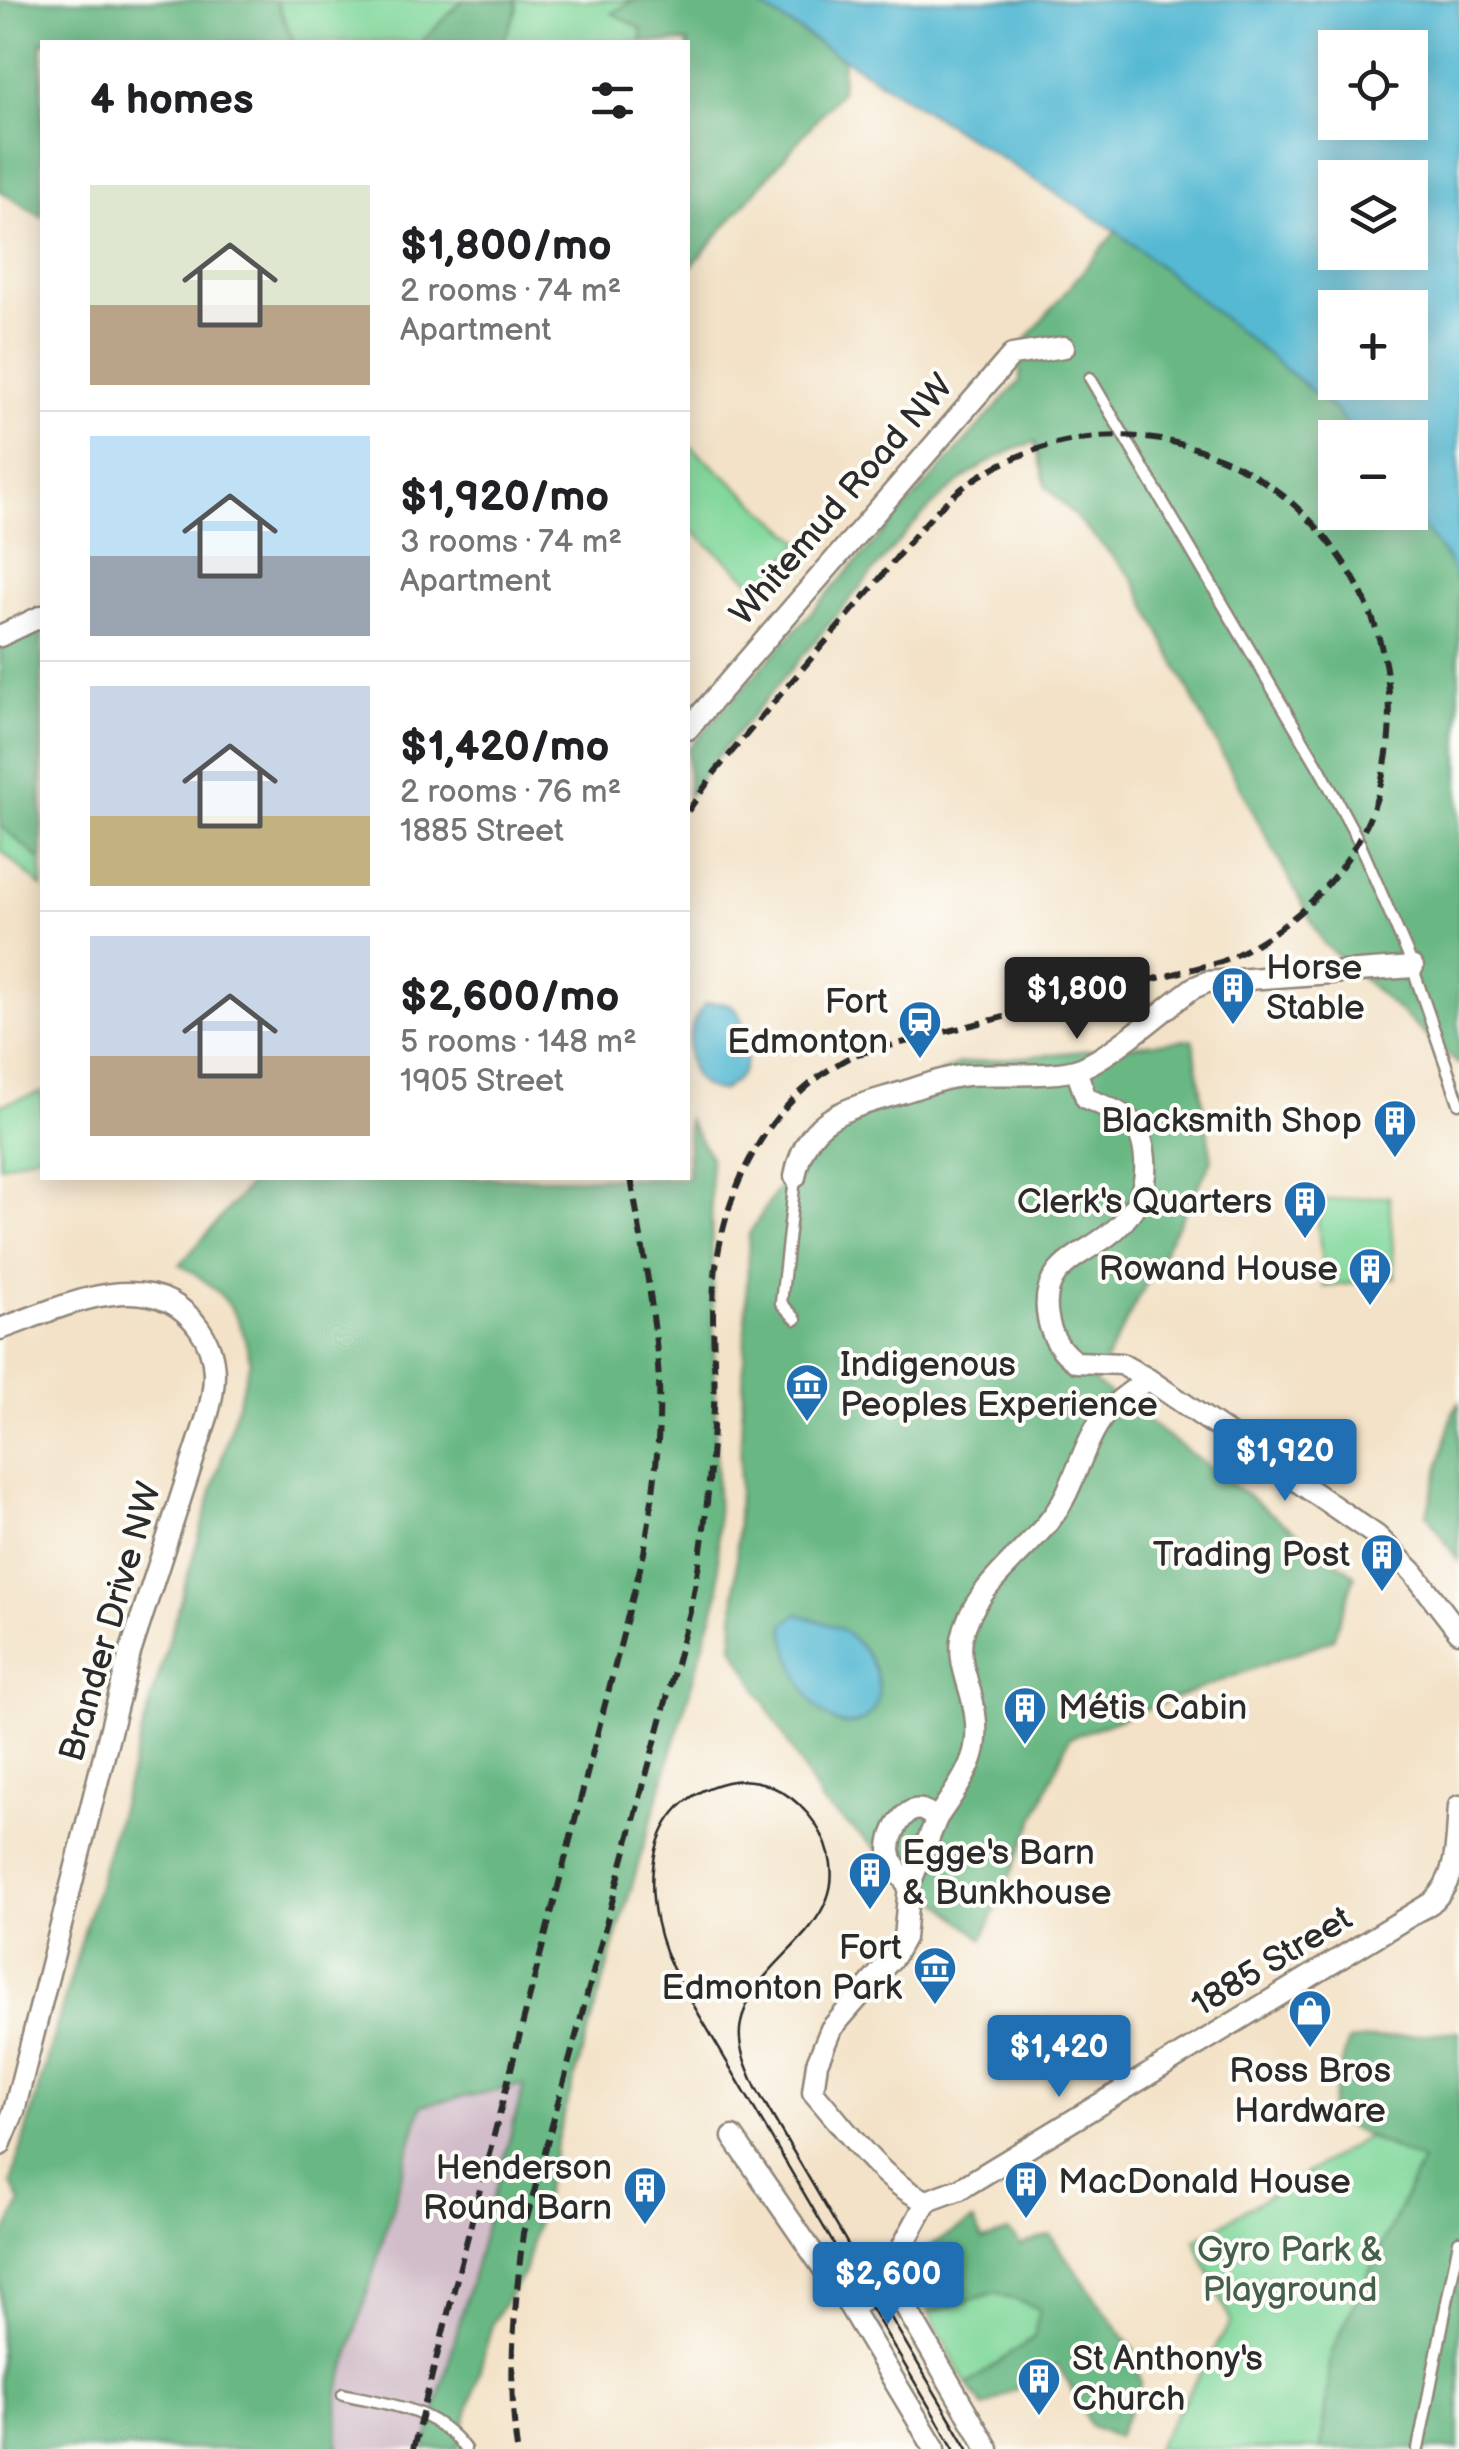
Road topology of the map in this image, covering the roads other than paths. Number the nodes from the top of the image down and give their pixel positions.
1 (1064, 347) dead end
2 (1090, 378) dead end
3 (40, 617) edge
4 (0, 636) edge
5 (690, 727) edge
6 (1412, 968) junction
7 (1076, 1070) junction
8 (1459, 1102) edge
9 (795, 1176) joint
10 (796, 1318) dead end
11 (0, 1329) edge
12 (1148, 1379) junction
13 (1459, 1632) edge
14 (1459, 1806) edge
15 (937, 1818) junction
16 (909, 1886) junction
17 (732, 2137) dead end
18 (0, 2145) edge
19 (928, 2201) junction
20 (1459, 2241) edge
21 (887, 2275) junction
22 (850, 2307) junction
23 (343, 2394) dead end
24 (465, 2449) edge
25 (935, 2449) edge
26 (988, 2449) edge
27 (1418, 2449) edge

1 - 5 street, Whitemud Road NW
2 - 6 lane
3 - 4 street
6 - 7 street
6 - 8 lane
7 - 9 street
7 - 12 street
9 - 10 lane
11 - 18 street, Brander Drive NW
12 - 13 street
12 - 15 street
14 - 19 street, 1885 Street
15 - 16 street
15 - 16 street
16 - 19 street
17 - 22 street
19 - 21 street
20 - 27 lane
21 - 22 street
21 - 26 street
22 - 25 street
23 - 24 lane

